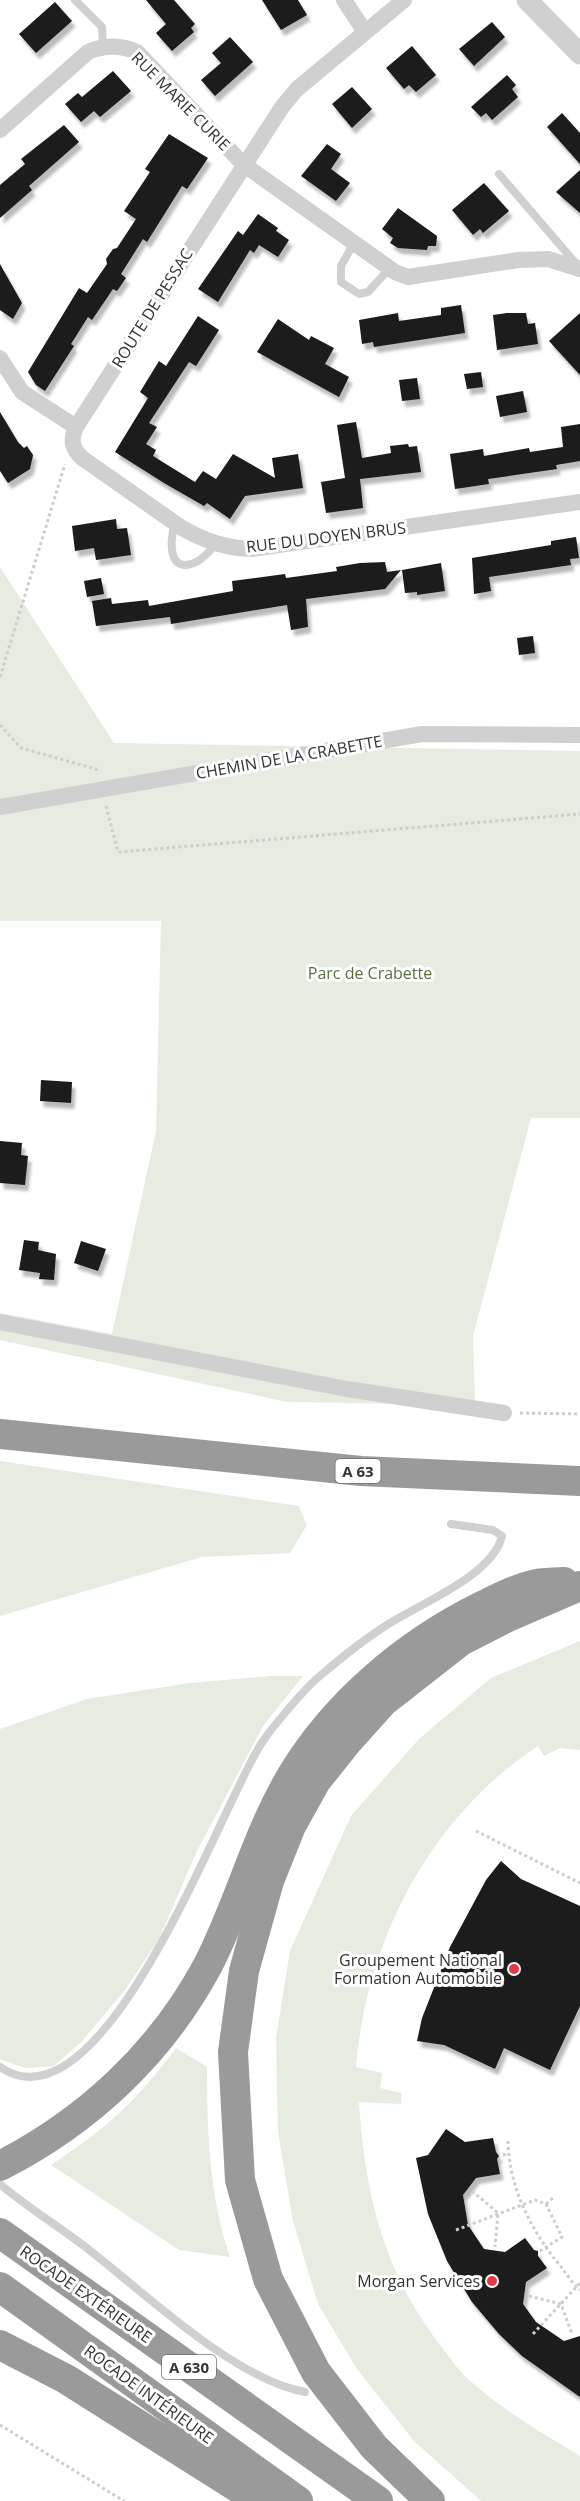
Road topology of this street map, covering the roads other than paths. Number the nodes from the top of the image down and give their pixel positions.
1 (75, 0) edge
2 (344, 0) edge
3 (404, 0) edge
4 (527, 0) edge
5 (365, 32) junction
6 (103, 47) junction
7 (580, 54) edge
8 (0, 130) edge
9 (243, 164) junction
10 (499, 174) dead end
11 (354, 243) junction
12 (390, 268) junction
13 (580, 269) edge
14 (0, 358) edge
15 (74, 434) junction
16 (580, 502) edge
17 (175, 523) junction
18 (216, 544) junction
19 (580, 735) edge
20 (0, 807) edge
21 (0, 1322) edge
22 (504, 1413) road end
23 (0, 1416) edge
24 (0, 1434) edge
25 (136, 1447) junction
26 (580, 1480) edge
27 (452, 1524) dead end
28 (580, 1580) edge
29 (580, 1586) edge
30 (0, 2067) edge
31 (0, 2166) edge
32 (0, 2184) edge
33 (0, 2234) edge
34 (0, 2287) edge
35 (0, 2345) edge
36 (305, 2392) dead end
37 (259, 2501) edge
38 (298, 2501) edge
39 (378, 2501) edge
40 (430, 2501) edge

1 - 6 lane
2 - 5 street
3 - 5 street, ROUTE DE PESSAC
4 - 7 street
5 - 9 street, ROUTE DE PESSAC
6 - 8 street
6 - 9 street, RUE MARIE CURIE
9 - 11 street
9 - 15 street, ROUTE DE PESSAC
10 - 13 lane
11 - 12 street
11 - 12 lane
12 - 13 street
14 - 15 street
15 - 17 street, RUE DU DOYEN BRUS
16 - 18 street, RUE DU DOYEN BRUS
17 - 18 street, RUE DU DOYEN BRUS
17 - 18 lane
19 - 20 street, CHEMIN DE LA CRABETTE
21 - 22 street
23 - 25 highway
24 - 25 highway
25 - 26 highway, A 63
27 - 30 lane
28 - 31 highway
29 - 40 highway
32 - 36 lane
33 - 39 highway, ROCADE EXTÉRIEURE / A 630
34 - 38 highway, ROCADE INTÉRIEURE / A 630
35 - 37 highway

